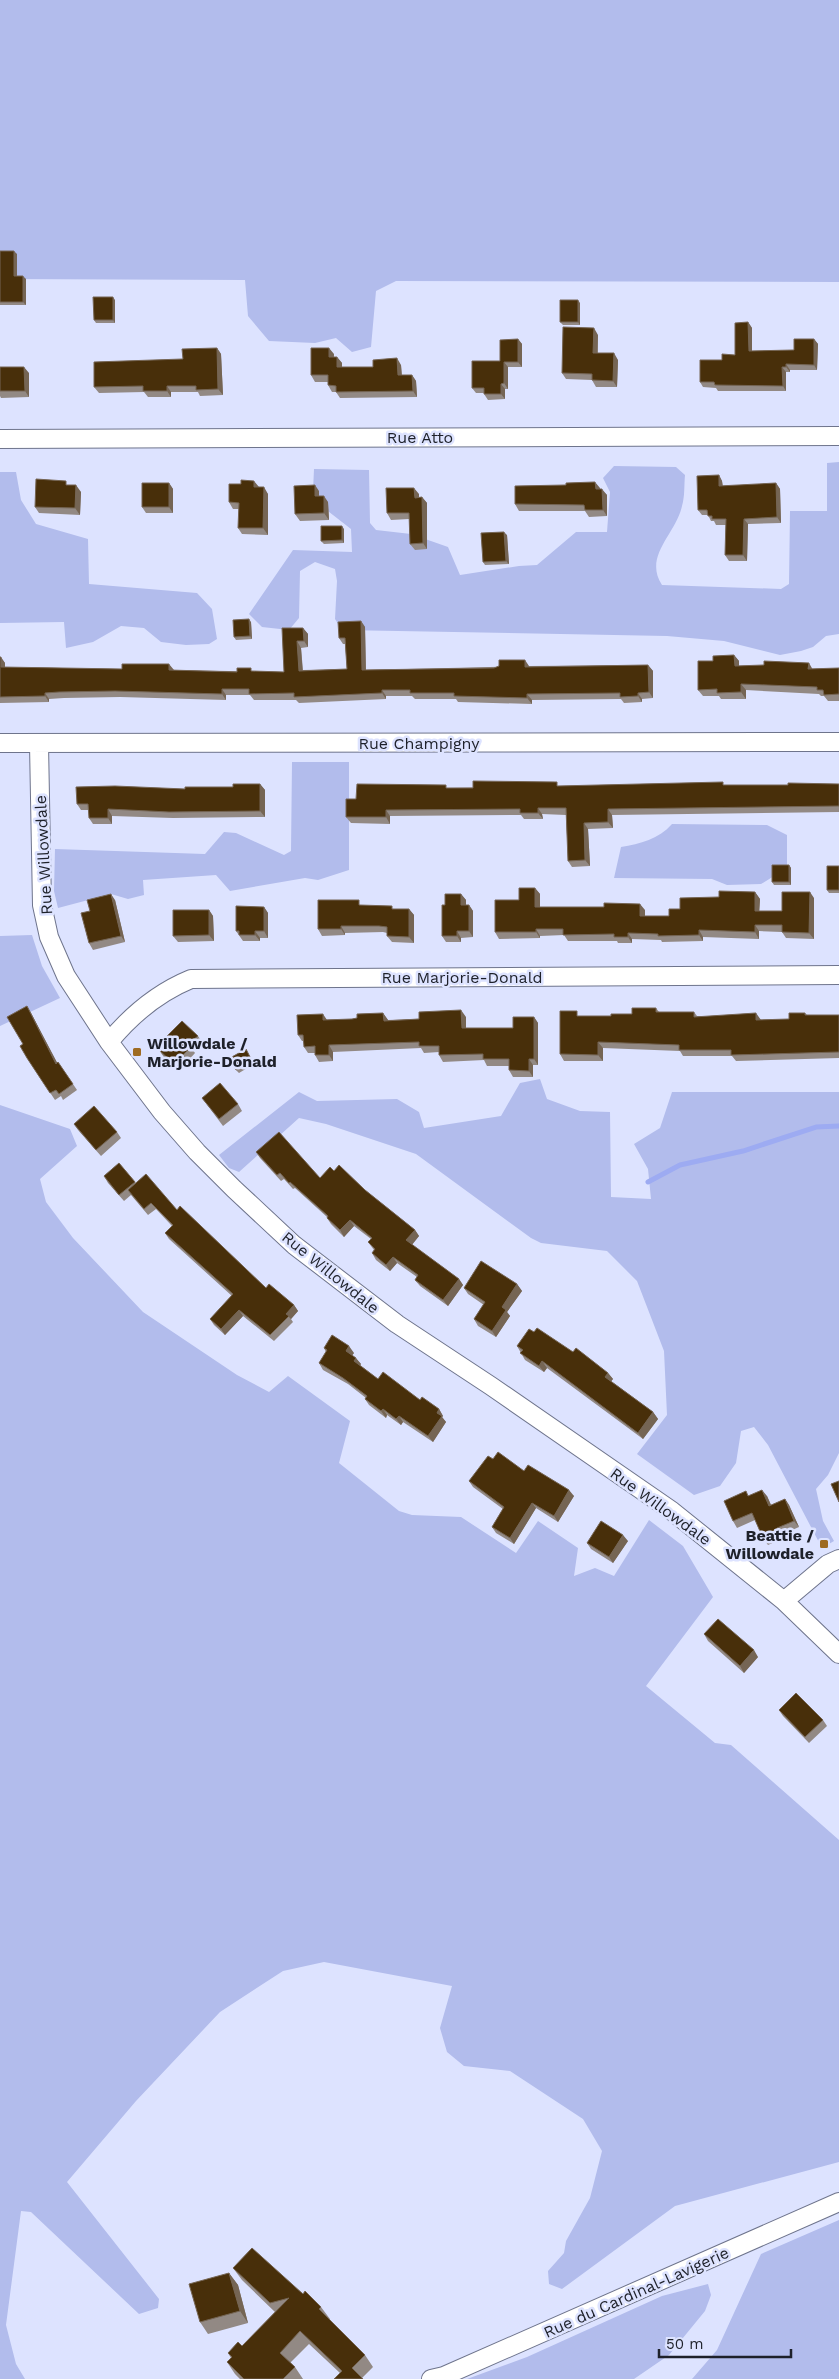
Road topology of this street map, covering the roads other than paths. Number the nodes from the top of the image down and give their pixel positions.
1 (839, 436) edge
2 (0, 439) edge
3 (839, 742) edge
4 (0, 743) edge
5 (39, 744) junction
6 (839, 975) edge
7 (109, 1042) junction
8 (839, 1559) edge
9 (784, 1602) junction
10 (839, 1654) edge
11 (839, 2202) edge
12 (431, 2379) edge

1 - 2 street, Rue Atto
3 - 5 street, Rue Champigny
4 - 5 street, Rue Champigny
5 - 7 street, Rue Willowdale
6 - 7 street, Rue Marjorie-Donald
7 - 9 street, Rue Willowdale
8 - 9 street
9 - 10 street, Rue Willowdale
11 - 12 street, Rue du Cardinal-Lavigerie

